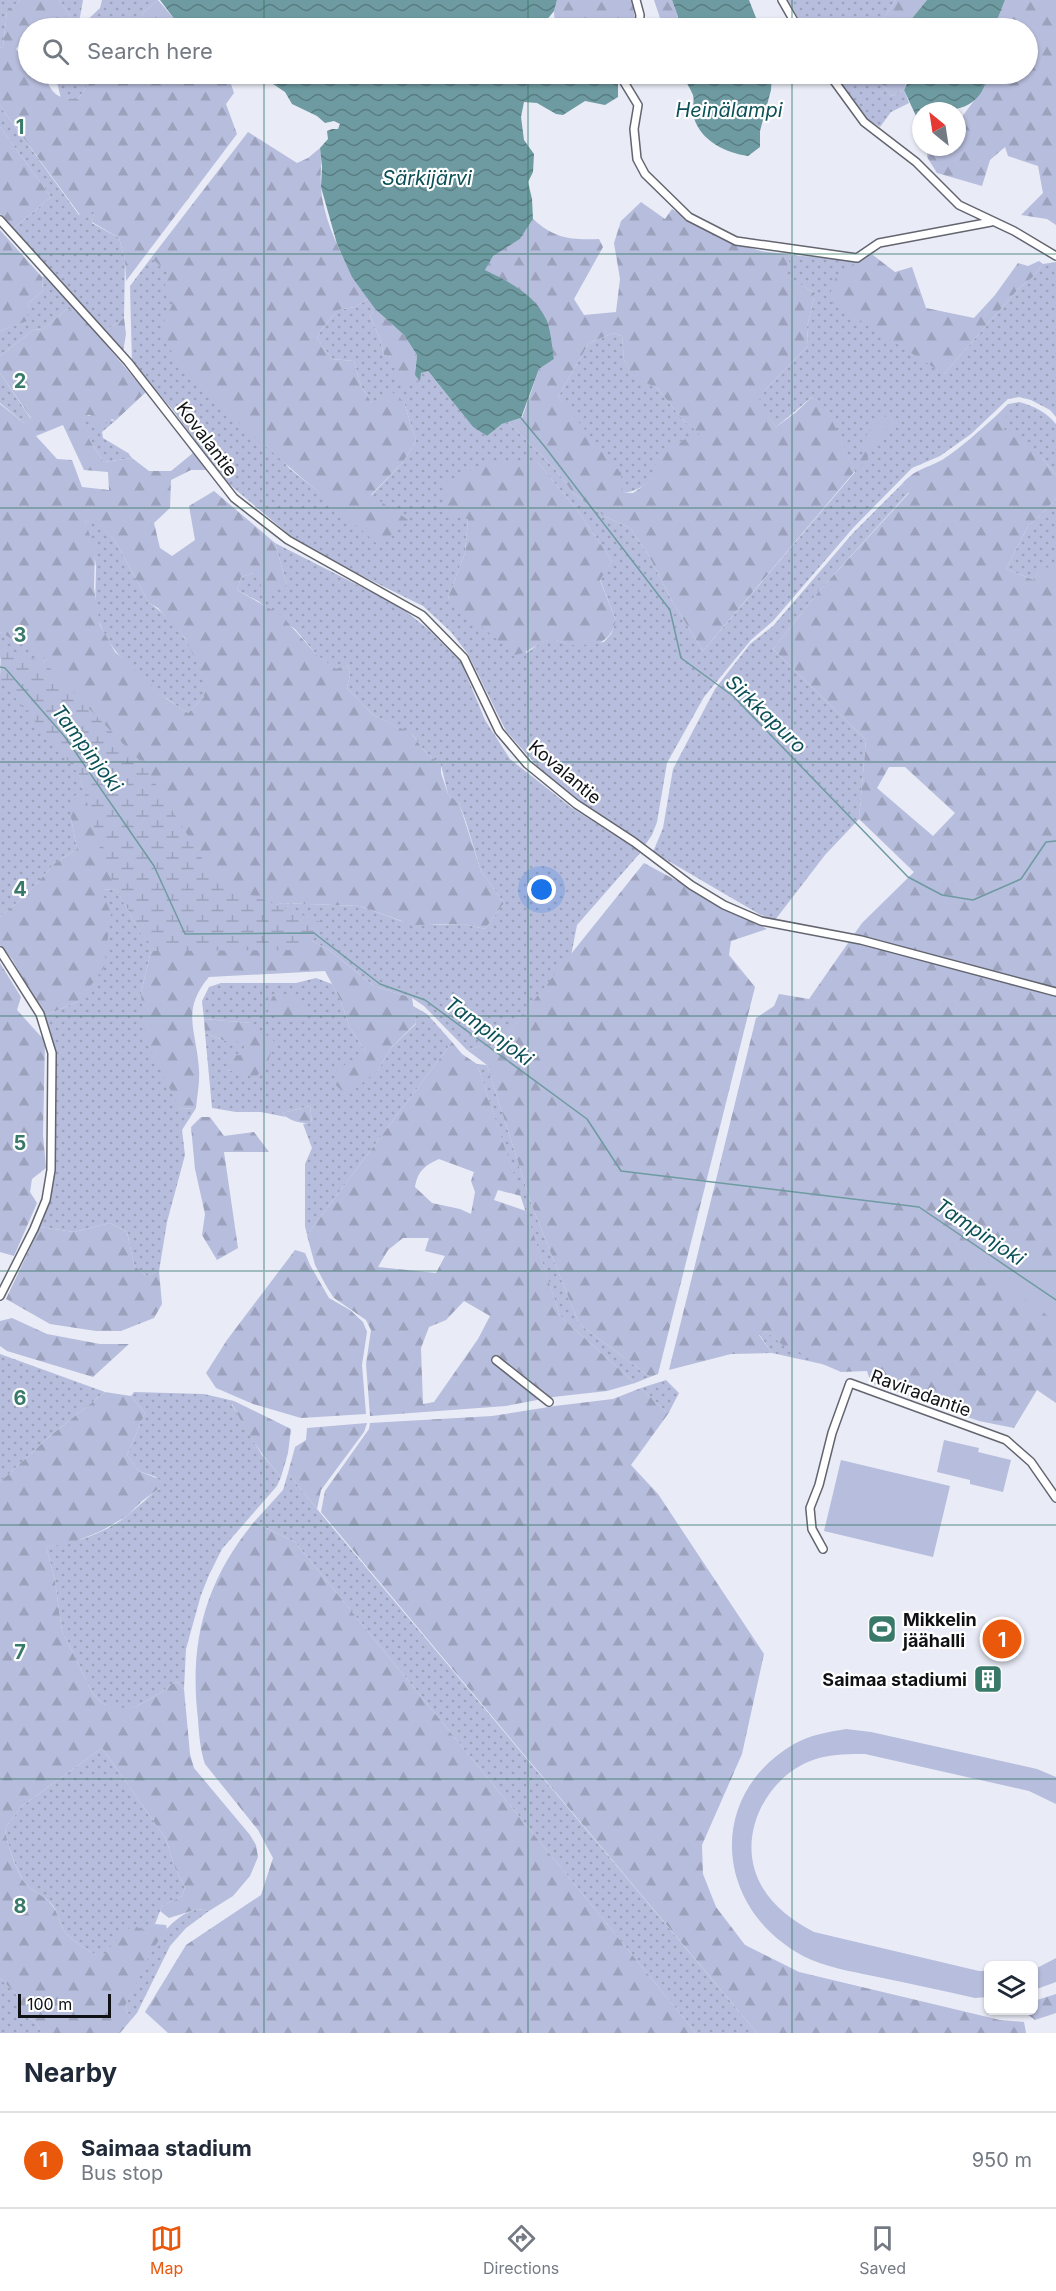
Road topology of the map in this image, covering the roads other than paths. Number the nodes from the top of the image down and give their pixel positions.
1 (636, 0) edge
2 (782, 0) edge
3 (640, 18) edge
4 (792, 18) edge
5 (625, 84) edge
6 (836, 84) edge
7 (0, 220) edge
8 (992, 222) junction
9 (1056, 256) edge
10 (0, 951) edge
11 (1056, 992) edge
12 (0, 1296) edge
13 (496, 1360) dead end
14 (549, 1402) dead end
15 (1056, 1498) edge
16 (823, 1549) dead end

1 - 3 street
2 - 4 street
5 - 8 street
6 - 8 street
7 - 11 street, Kovalantie
8 - 9 street
10 - 12 street
13 - 14 street
15 - 16 street, Raviradantie

